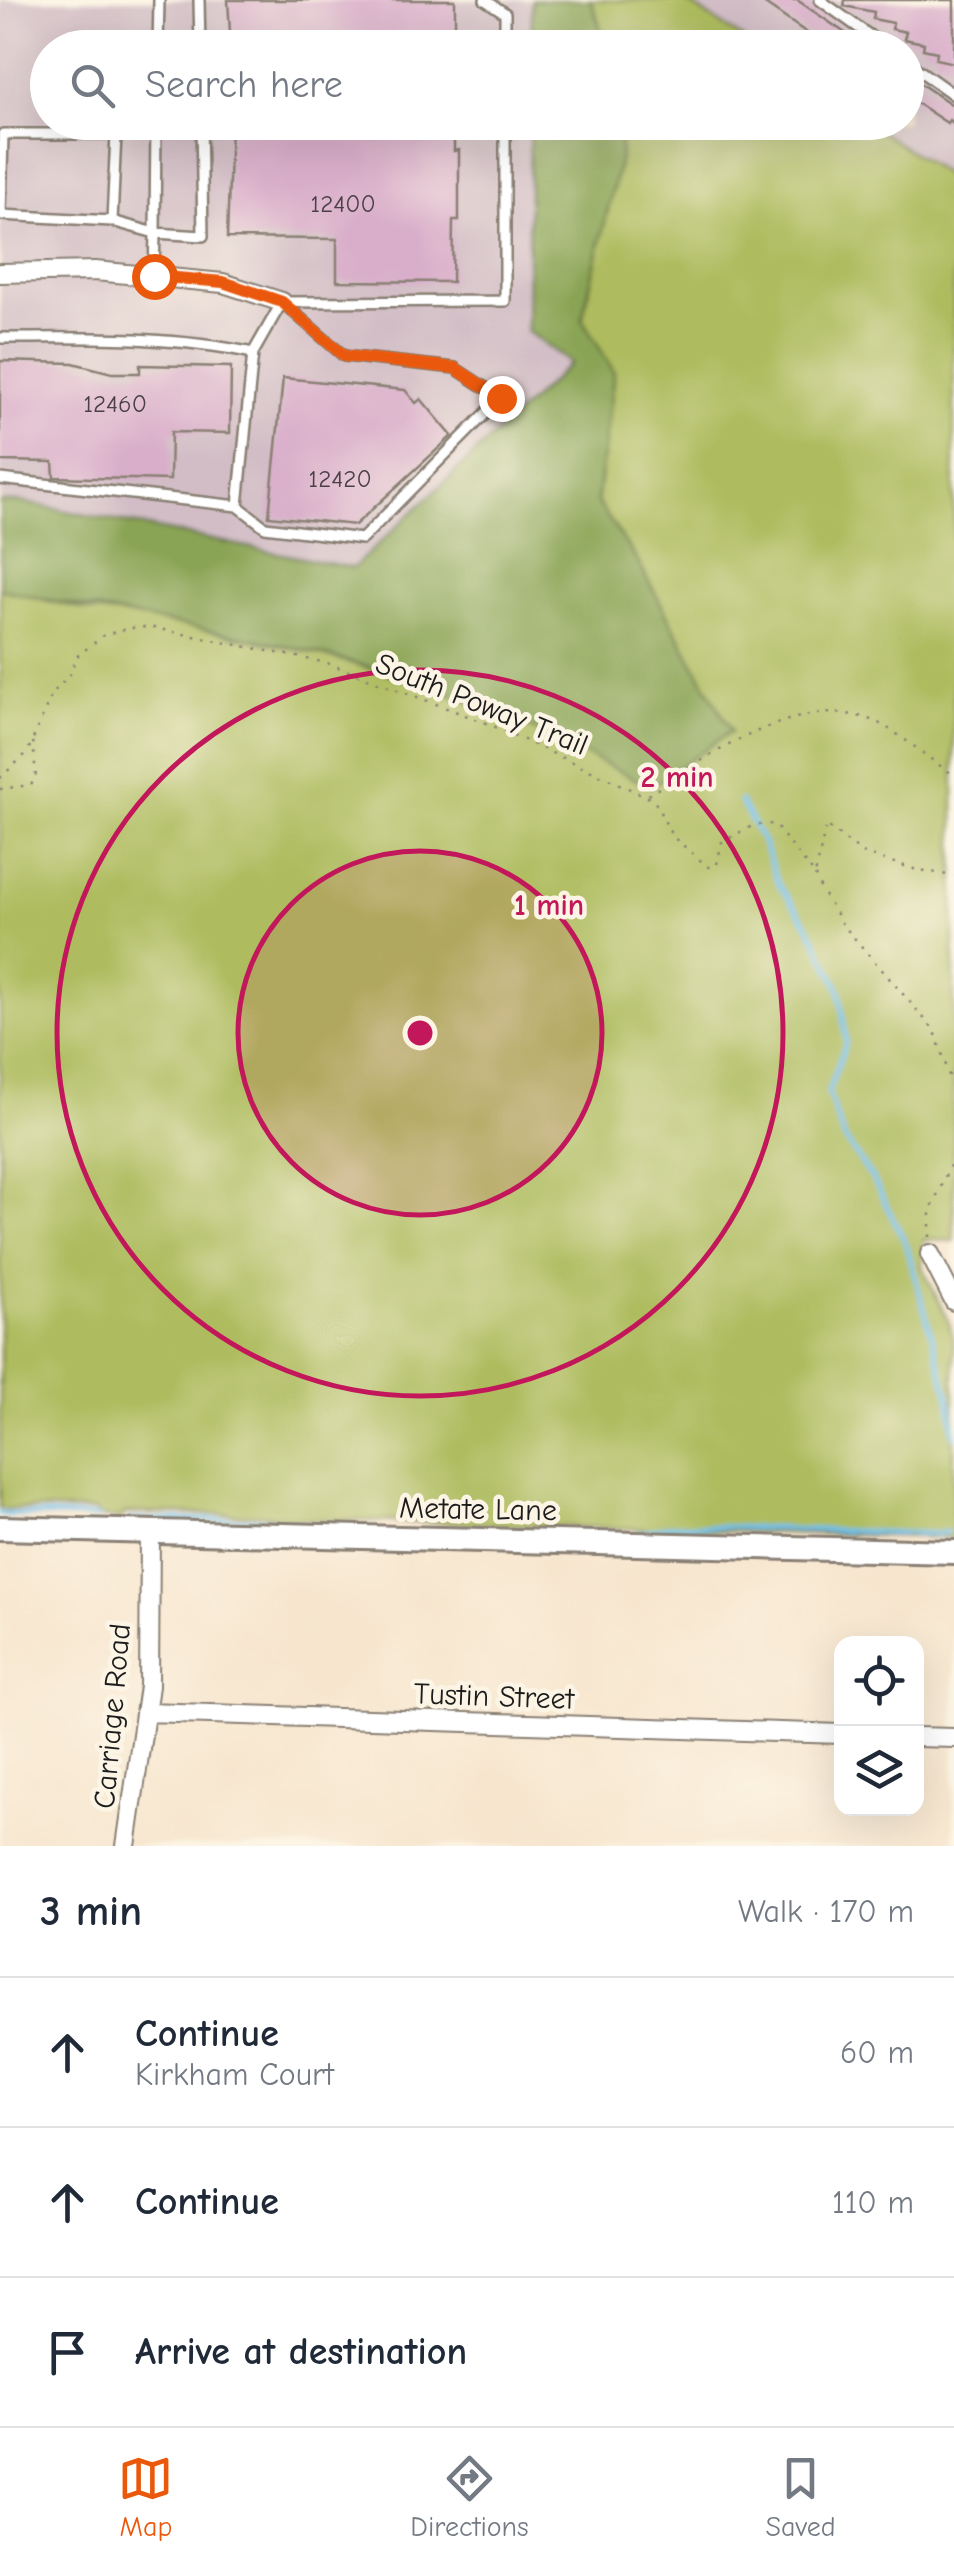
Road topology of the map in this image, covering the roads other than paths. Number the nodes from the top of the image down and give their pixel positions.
1 (158, 0) edge
2 (200, 0) edge
3 (484, 0) edge
4 (820, 0) edge
5 (158, 30) edge
6 (200, 30) edge
7 (505, 30) edge
8 (862, 30) edge
9 (924, 74) edge
10 (954, 95) edge
11 (30, 134) edge
12 (116, 140) edge
13 (156, 140) edge
14 (201, 140) edge
15 (505, 140) edge
16 (112, 221) junction
17 (154, 233) junction
18 (0, 273) edge
19 (154, 276) junction
20 (282, 302) junction
21 (0, 338) edge
22 (254, 353) junction
23 (0, 479) edge
24 (238, 506) junction
25 (930, 1254) road end
26 (954, 1301) edge
27 (0, 1528) edge
28 (150, 1531) junction
29 (954, 1552) edge
30 (145, 1712) junction
31 (834, 1734) edge
32 (924, 1737) edge
33 (954, 1738) edge
34 (126, 1846) edge

1 - 5 lane
2 - 6 lane
3 - 7 lane
4 - 8 lane
9 - 10 lane
11 - 16 lane
12 - 16 lane
13 - 17 lane
14 - 17 lane
15 - 20 lane
16 - 17 lane
17 - 19 lane
18 - 19 street
19 - 20 street
20 - 22 lane
20 - 24 lane
21 - 22 lane
22 - 24 lane
23 - 24 lane
25 - 26 street
27 - 28 street, Metate Lane
28 - 29 street, Metate Lane
28 - 30 street, Carriage Road
30 - 31 street, Tustin Street
30 - 34 street, Carriage Road
32 - 33 street

